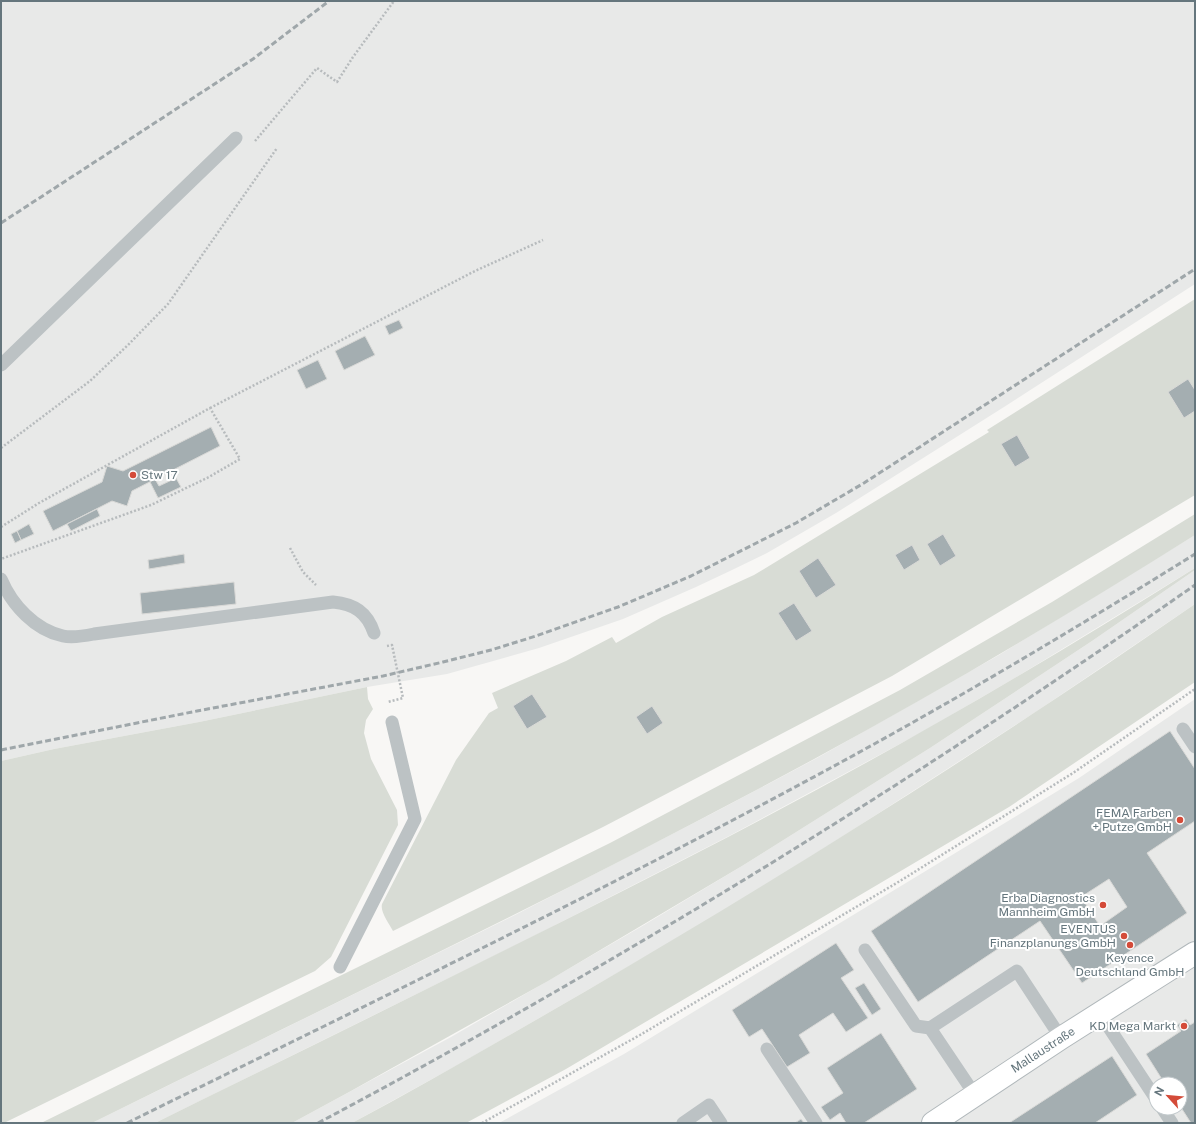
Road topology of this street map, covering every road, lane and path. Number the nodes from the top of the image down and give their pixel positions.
1 (394, 1) edge
2 (236, 138) joint
3 (277, 148) dead end
4 (543, 240) dead end
5 (1, 365) edge
6 (210, 408) junction
7 (1, 448) edge
8 (1, 527) edge
9 (290, 548) dead end
10 (1, 559) edge
11 (1, 579) edge
12 (333, 602) junction
13 (374, 633) dead end
14 (392, 645) dead end
15 (1195, 689) edge
16 (388, 702) dead end
17 (392, 722) dead end
18 (1183, 729) dead end
19 (1195, 747) edge
20 (865, 950) dead end
21 (1195, 953) edge
22 (340, 967) dead end
23 (1100, 1014) junction
24 (930, 1028) junction
25 (1061, 1038) junction
26 (766, 1048) dead end
27 (1148, 1087) edge
28 (975, 1095) junction
29 (482, 1123) edge
30 (683, 1123) edge
31 (721, 1123) edge
32 (816, 1123) edge
33 (933, 1123) edge

1 - 2 path
2 - 5 lane
3 - 7 path
4 - 6 path
6 - 8 path
6 - 10 path
9 - 12 path
11 - 12 lane
12 - 13 lane
14 - 16 path
15 - 29 path
17 - 22 lane
18 - 19 lane
20 - 24 lane
21 - 23 street, Mallaustraße
23 - 25 street, Mallaustraße
23 - 27 lane
24 - 25 lane
24 - 28 lane
25 - 28 street, Mallaustraße
26 - 32 lane
28 - 33 street, Mallaustraße
30 - 31 lane

